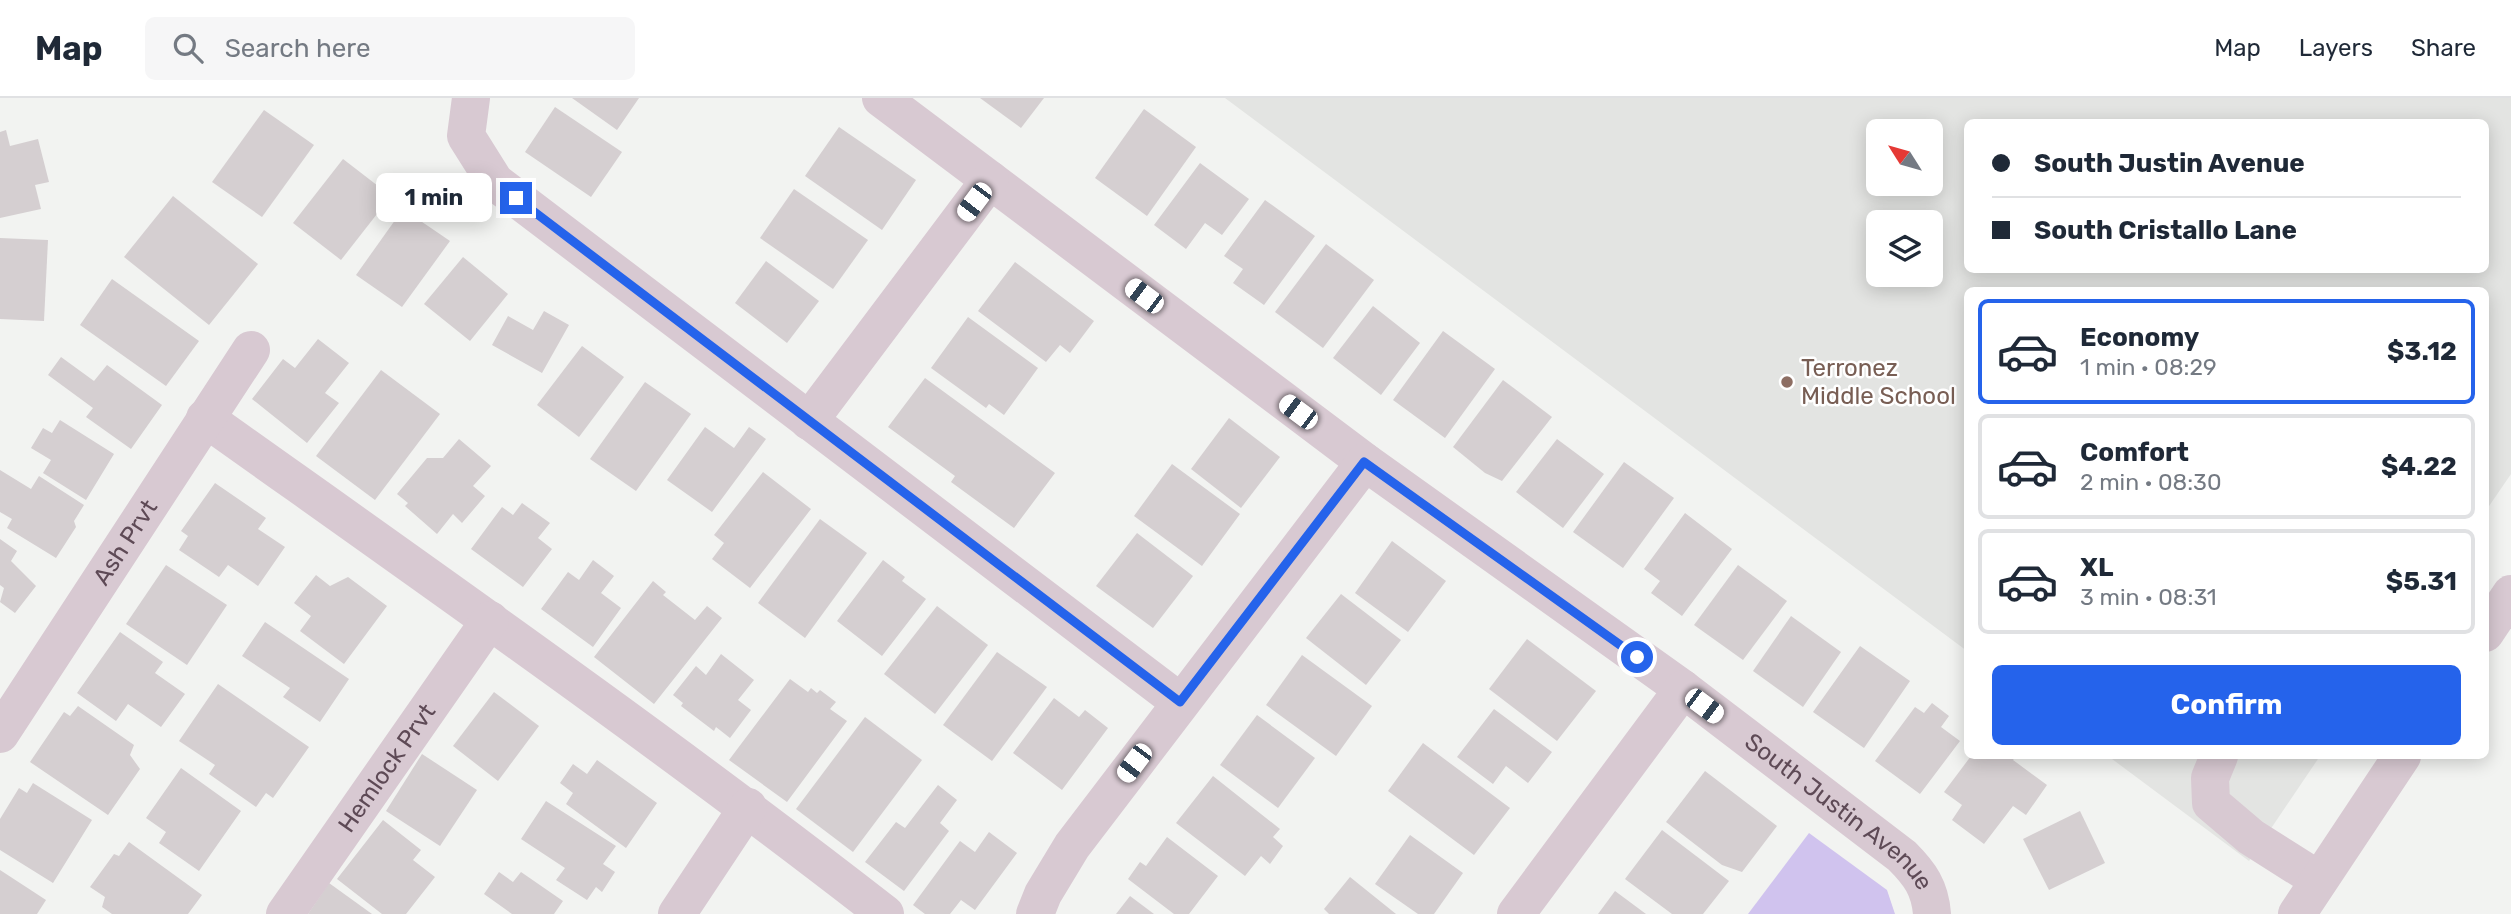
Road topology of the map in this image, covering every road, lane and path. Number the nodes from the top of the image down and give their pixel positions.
1 (471, 98) edge
2 (881, 98) edge
3 (990, 180) junction
4 (251, 350) dead end
5 (205, 418) junction
6 (809, 421) junction
7 (1364, 462) junction
8 (2511, 594) edge
9 (490, 620) junction
10 (2489, 627) edge
11 (1683, 689) junction
12 (1180, 702) junction
13 (0, 734) edge
14 (2218, 759) edge
15 (2400, 759) edge
16 (748, 807) junction
17 (2319, 880) junction
18 (285, 914) edge
19 (677, 914) edge
20 (885, 914) edge
21 (1035, 914) edge
22 (1516, 914) edge
23 (1932, 914) edge
24 (2297, 914) edge

1 - 6 street
2 - 3 street, South Justin Avenue
3 - 6 street
3 - 7 street, South Justin Avenue
4 - 5 street, Ash Prvt
5 - 9 street
5 - 13 street, Ash Prvt
6 - 12 street
7 - 11 street, South Justin Avenue
7 - 12 street
8 - 10 street
9 - 16 street
9 - 18 street, Hemlock Prvt
11 - 22 street
11 - 23 street, South Justin Avenue
12 - 21 street
14 - 17 street
15 - 17 street
16 - 19 street
16 - 20 street
17 - 24 street

